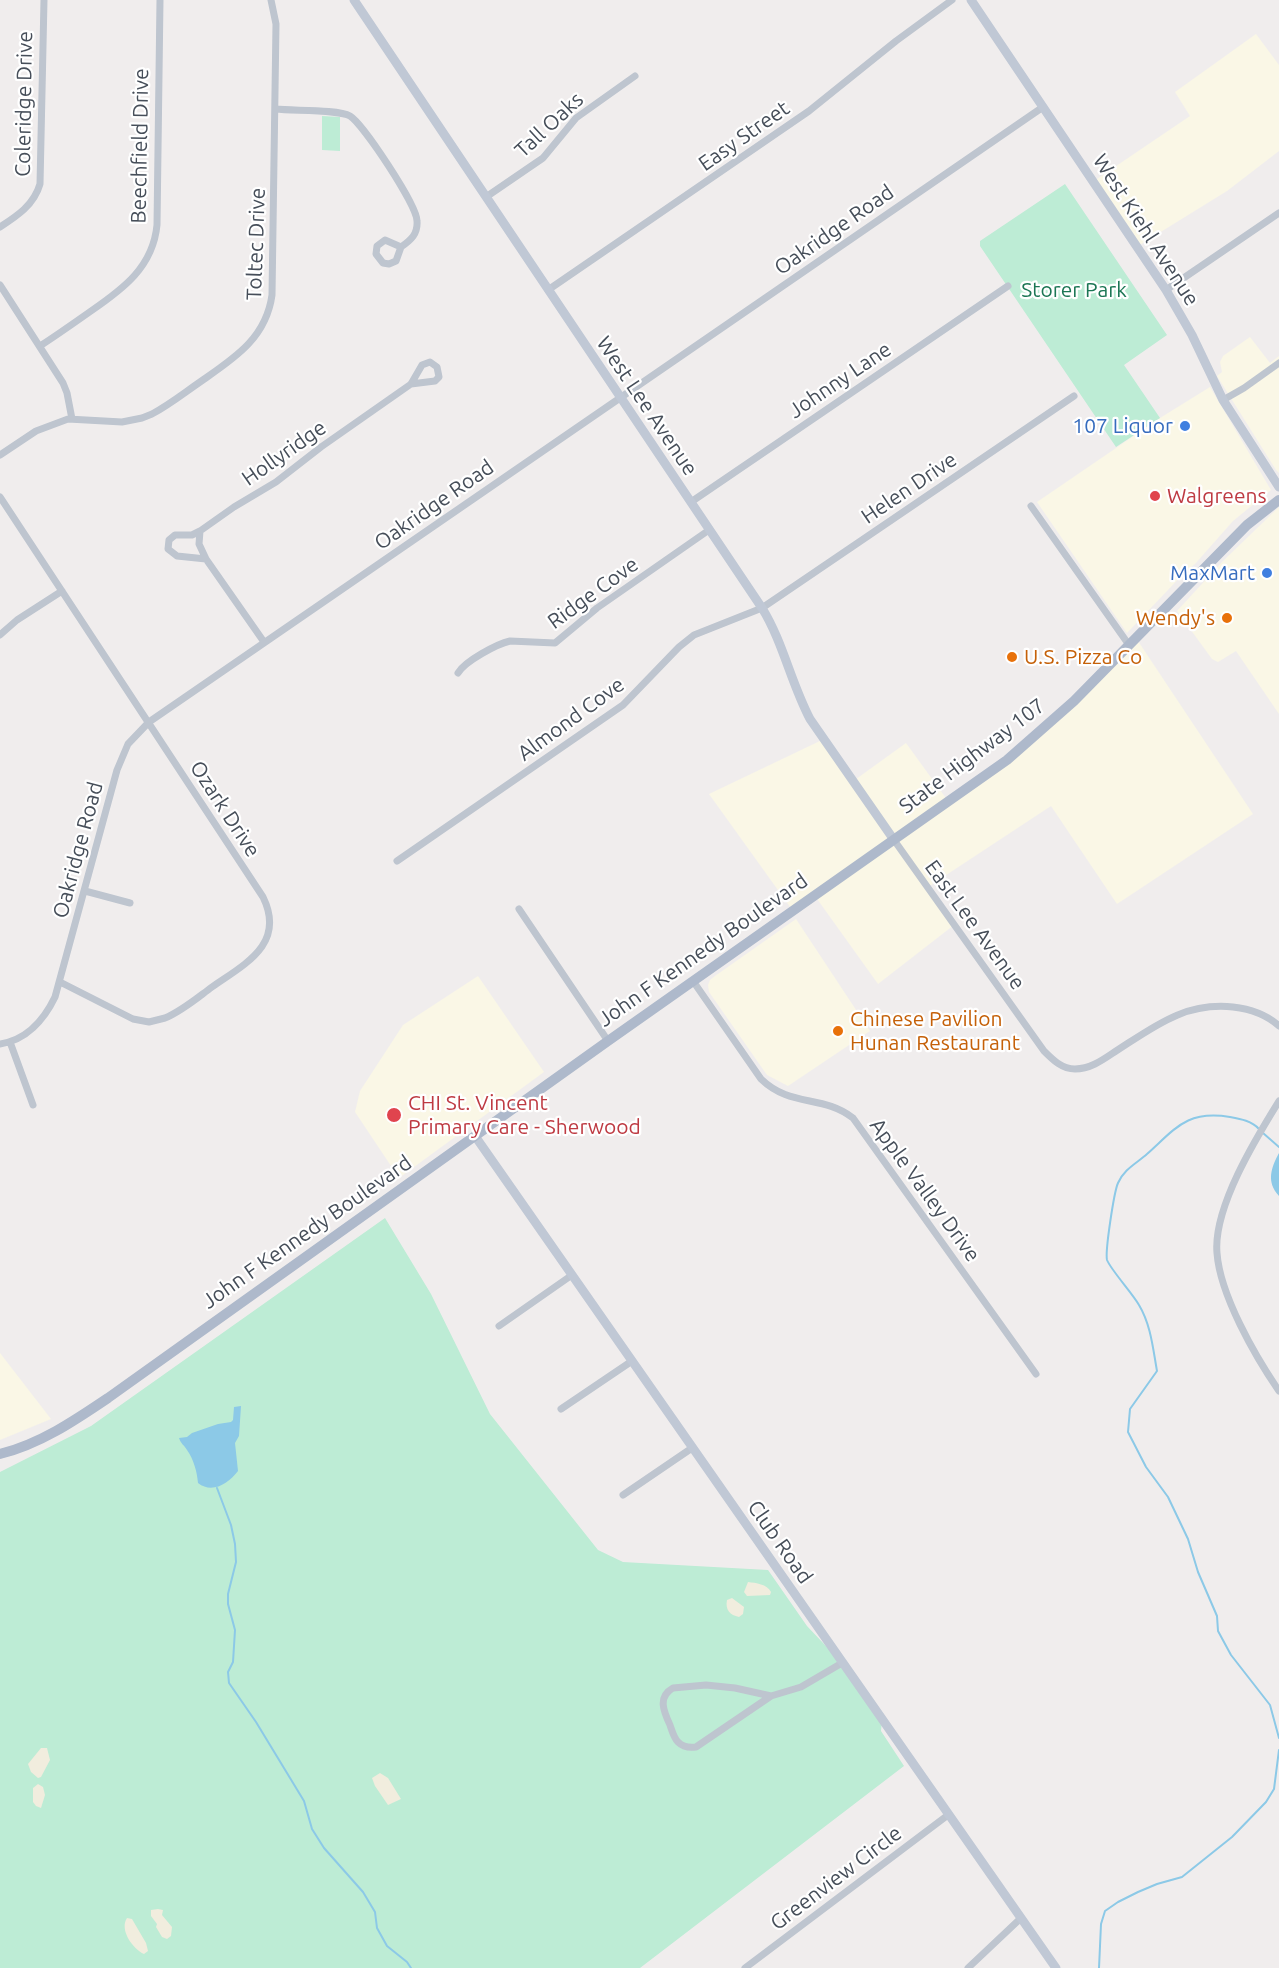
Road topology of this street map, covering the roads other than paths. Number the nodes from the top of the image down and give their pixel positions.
1 (44, 0) edge
2 (160, 0) edge
3 (271, 0) edge
4 (354, 0) edge
5 (952, 0) edge
6 (971, 0) edge
7 (635, 76) dead end
8 (1043, 107) junction
9 (276, 109) junction
10 (486, 197) junction
11 (1279, 213) edge
12 (0, 227) edge
13 (401, 247) dead end
14 (0, 285) edge
15 (1008, 286) dead end
16 (548, 290) junction
17 (1166, 290) junction
18 (40, 346) junction
19 (1279, 363) edge
20 (411, 384) dead end
21 (620, 396) junction
22 (1074, 396) dead end
23 (1223, 400) junction
24 (72, 419) junction
25 (0, 454) edge
26 (1279, 487) edge
27 (0, 497) edge
28 (1279, 500) edge
29 (691, 502) junction
30 (1031, 506) dead end
31 (709, 530) junction
32 (200, 531) junction
33 (206, 559) junction
34 (62, 591) junction
35 (762, 608) junction
36 (0, 635) edge
37 (264, 642) junction
38 (1129, 645) junction
39 (458, 673) dead end
40 (149, 722) junction
41 (894, 840) junction
42 (397, 861) dead end
43 (85, 891) junction
44 (130, 903) dead end
45 (519, 909) dead end
46 (693, 981) junction
47 (60, 982) junction
48 (1279, 1026) edge
49 (608, 1041) junction
50 (10, 1042) junction
51 (0, 1044) edge
52 (1279, 1102) edge
53 (33, 1105) dead end
54 (475, 1136) junction
55 (572, 1275) junction
56 (499, 1326) dead end
57 (632, 1361) junction
58 (1036, 1374) dead end
59 (1279, 1391) edge
60 (561, 1409) dead end
61 (692, 1448) junction
62 (0, 1454) edge
63 (623, 1495) dead end
64 (842, 1663) junction
65 (771, 1696) junction
66 (948, 1815) junction
67 (1021, 1918) junction
68 (745, 1968) edge
69 (968, 1968) edge
70 (1056, 1968) edge

1 - 12 street, Coleridge Drive
2 - 18 street, Beechfield Drive
3 - 9 street, Toltec Drive
4 - 10 street, West Lee Avenue
5 - 16 street, Easy Street
6 - 8 street, West Kiehl Avenue
7 - 10 street, Tall Oaks
8 - 17 street, West Kiehl Avenue
8 - 21 street, Oakridge Road
9 - 13 street
9 - 24 street, Toltec Drive
10 - 16 street, West Lee Avenue
11 - 17 street
14 - 18 street
15 - 29 street, Johnny Lane
16 - 21 street, West Lee Avenue
17 - 23 street, West Kiehl Avenue
18 - 24 street
19 - 23 street
20 - 32 street, Hollyridge
21 - 29 street, West Lee Avenue
21 - 37 street, Oakridge Road
22 - 35 street, Helen Drive
23 - 26 street, West Kiehl Avenue
24 - 25 street, Toltec Drive
27 - 34 street, Ozark Drive
28 - 38 main road, State Highway 107
29 - 31 street, West Lee Avenue
30 - 38 street
31 - 35 street, West Lee Avenue
31 - 39 street, Ridge Cove
32 - 33 street
32 - 33 street
33 - 37 street
34 - 36 street
34 - 40 street, Ozark Drive
35 - 41 street, West Lee Avenue
35 - 42 street, Almond Cove
37 - 40 street, Oakridge Road
38 - 41 main road, State Highway 107
40 - 43 street, Oakridge Road
40 - 47 street, Ozark Drive
41 - 46 main road, John F Kennedy Boulevard
41 - 48 street, East Lee Avenue
43 - 44 street
43 - 47 street, Oakridge Road
45 - 49 street
46 - 49 main road, John F Kennedy Boulevard
46 - 58 street, Apple Valley Drive
47 - 50 street, Oakridge Road
49 - 54 main road, John F Kennedy Boulevard
50 - 51 street, Oakridge Road
50 - 53 street
52 - 59 street
54 - 55 street, Club Road
54 - 62 main road, John F Kennedy Boulevard
55 - 56 street
55 - 57 street, Club Road
57 - 60 street
57 - 61 street, Club Road
61 - 63 street
61 - 64 street, Club Road
64 - 65 street
64 - 66 street, Club Road
65 - 65 street
66 - 67 street, Club Road
66 - 68 street, Greenview Circle
67 - 69 street
67 - 70 street, Club Road

